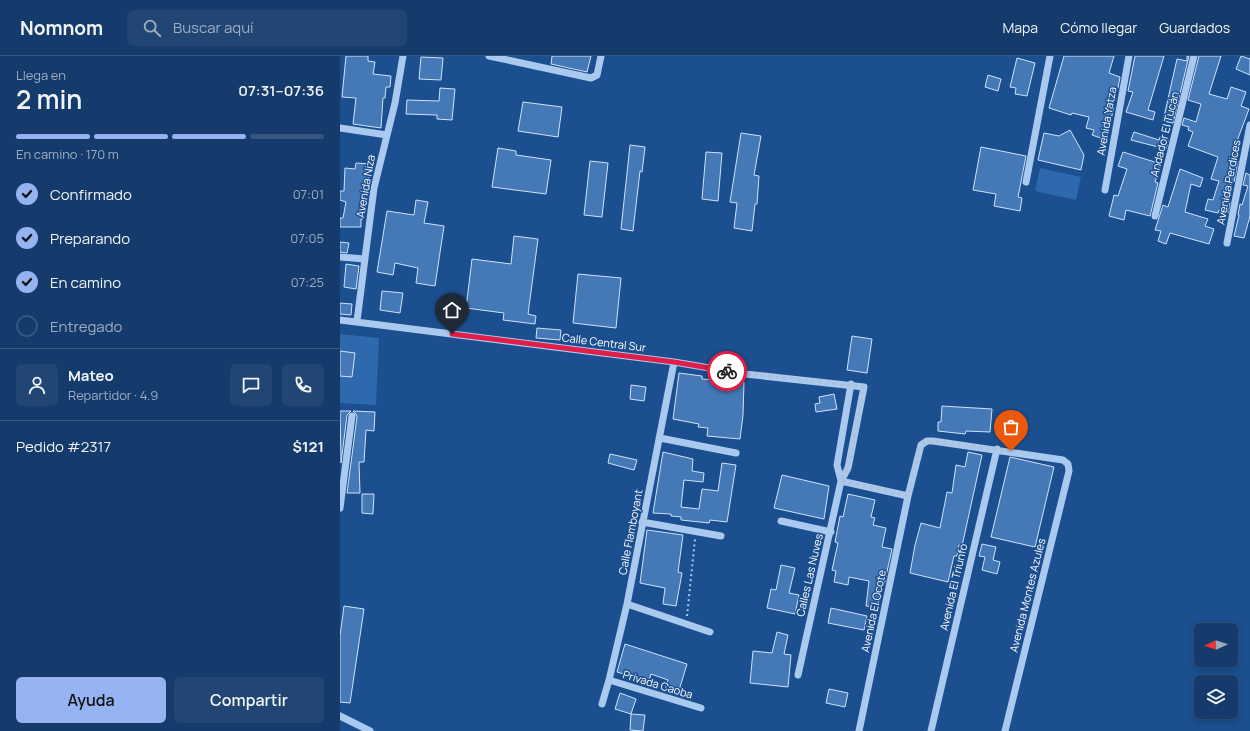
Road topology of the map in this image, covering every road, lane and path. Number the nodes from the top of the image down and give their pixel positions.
1 (403, 56) edge
2 (489, 56) edge
3 (601, 56) edge
4 (1050, 56) edge
5 (1129, 56) edge
6 (1194, 56) edge
7 (1250, 125) edge
8 (340, 128) edge
9 (387, 135) junction
10 (1026, 182) dead end
11 (1104, 190) dead end
12 (1155, 216) dead end
13 (1227, 243) dead end
14 (340, 257) edge
15 (365, 259) junction
16 (340, 320) edge
17 (357, 321) junction
18 (674, 362) junction
19 (851, 384) junction
20 (864, 387) joint
21 (352, 416) dead end
22 (660, 438) junction
23 (997, 449) junction
24 (736, 453) dead end
25 (841, 481) junction
26 (908, 496) junction
27 (341, 508) edge
28 (781, 521) dead end
29 (642, 522) junction
30 (696, 532) junction
31 (831, 532) junction
32 (721, 536) dead end
33 (627, 604) junction
34 (686, 624) junction
35 (710, 632) dead end
36 (798, 675) dead end
37 (609, 680) junction
38 (602, 704) dead end
39 (701, 708) dead end
40 (340, 716) edge
41 (370, 731) edge
42 (859, 731) edge
43 (930, 731) edge
44 (1005, 731) edge

1 - 9 street, Avenida Niza
2 - 3 street
4 - 10 street
5 - 11 street, Avenida Yatza
6 - 12 street, Andador El Tucán
7 - 13 street, Avenida Perdices
8 - 9 street
9 - 15 street, Avenida Niza
14 - 15 street
15 - 17 street, Avenida Niza
16 - 17 street, Calle Central Sur
17 - 18 street, Calle Central Sur
18 - 19 street, Calle Central Sur
18 - 22 street, Calle Flamboyant
19 - 20 street, Calle Central Sur
19 - 25 street, Calles Las Nuves
20 - 25 street, Calles Las Nuves
21 - 27 street
22 - 24 street
22 - 29 street, Calle Flamboyant
23 - 26 street, Avenida El Ocote
23 - 43 street, Avenida El Triunfo
23 - 44 street, Avenida Montes Azules
25 - 26 street
25 - 31 street, Calles Las Nuves
26 - 42 street, Avenida El Ocote
28 - 31 street
29 - 30 street
29 - 33 street, Calle Flamboyant
30 - 32 street
30 - 34 path
31 - 36 street, Calles Las Nuves
33 - 34 street
33 - 37 street, Calle Flamboyant
34 - 35 street
37 - 38 street, Calle Flamboyant
37 - 39 street, Privada Caoba
40 - 41 street

